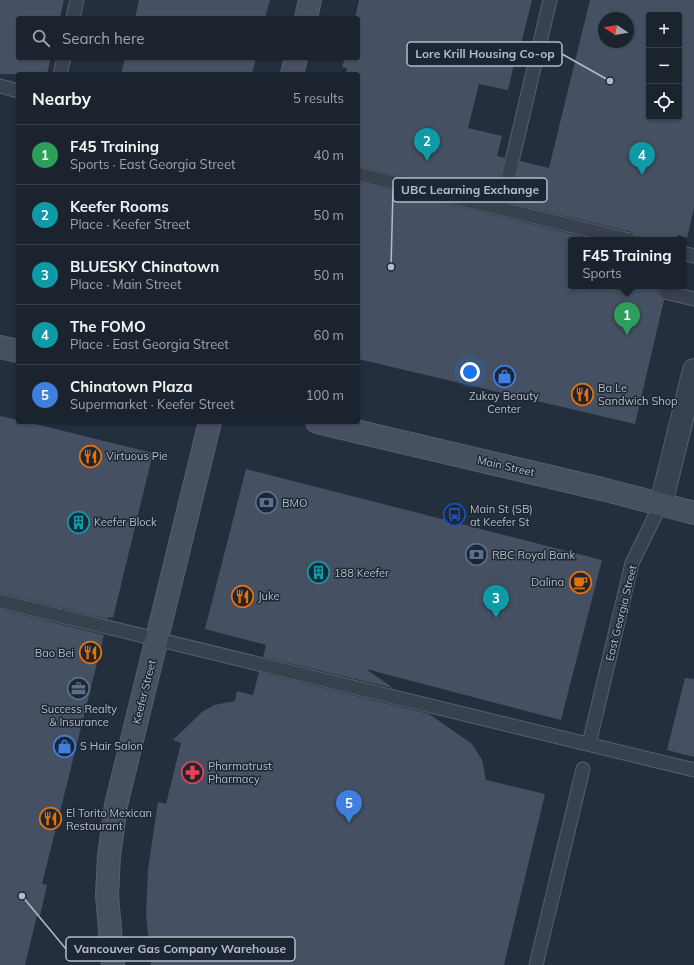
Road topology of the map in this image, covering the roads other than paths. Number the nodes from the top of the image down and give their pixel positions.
1 (78, 0) edge
2 (310, 0) edge
3 (550, 0) edge
4 (74, 16) edge
5 (306, 16) edge
6 (64, 60) edge
7 (296, 60) edge
8 (60, 72) edge
9 (292, 72) edge
10 (0, 86) edge
11 (16, 90) edge
12 (360, 174) edge
13 (501, 208) junction
14 (618, 237) edge
15 (665, 292) dead end
16 (694, 299) edge
17 (0, 347) edge
18 (16, 351) edge
19 (694, 370) edge
20 (210, 424) edge
21 (324, 424) edge
22 (661, 504) junction
23 (694, 513) edge
24 (0, 601) edge
25 (157, 640) junction
26 (589, 744) junction
27 (583, 769) dead end
28 (694, 770) edge
29 (113, 965) edge
30 (536, 965) edge

1 - 4 lane
2 - 5 street
3 - 13 lane
6 - 8 lane
7 - 9 street
10 - 11 lane
12 - 13 lane
13 - 14 lane
15 - 16 lane
17 - 18 street
19 - 22 street, East Georgia Street
20 - 25 street, Keefer Street
21 - 22 street, Main Street
22 - 23 street, Main Street
22 - 26 lane, East Georgia Street
24 - 25 lane
25 - 26 lane
25 - 29 street, Keefer Street
26 - 28 lane
27 - 30 lane

